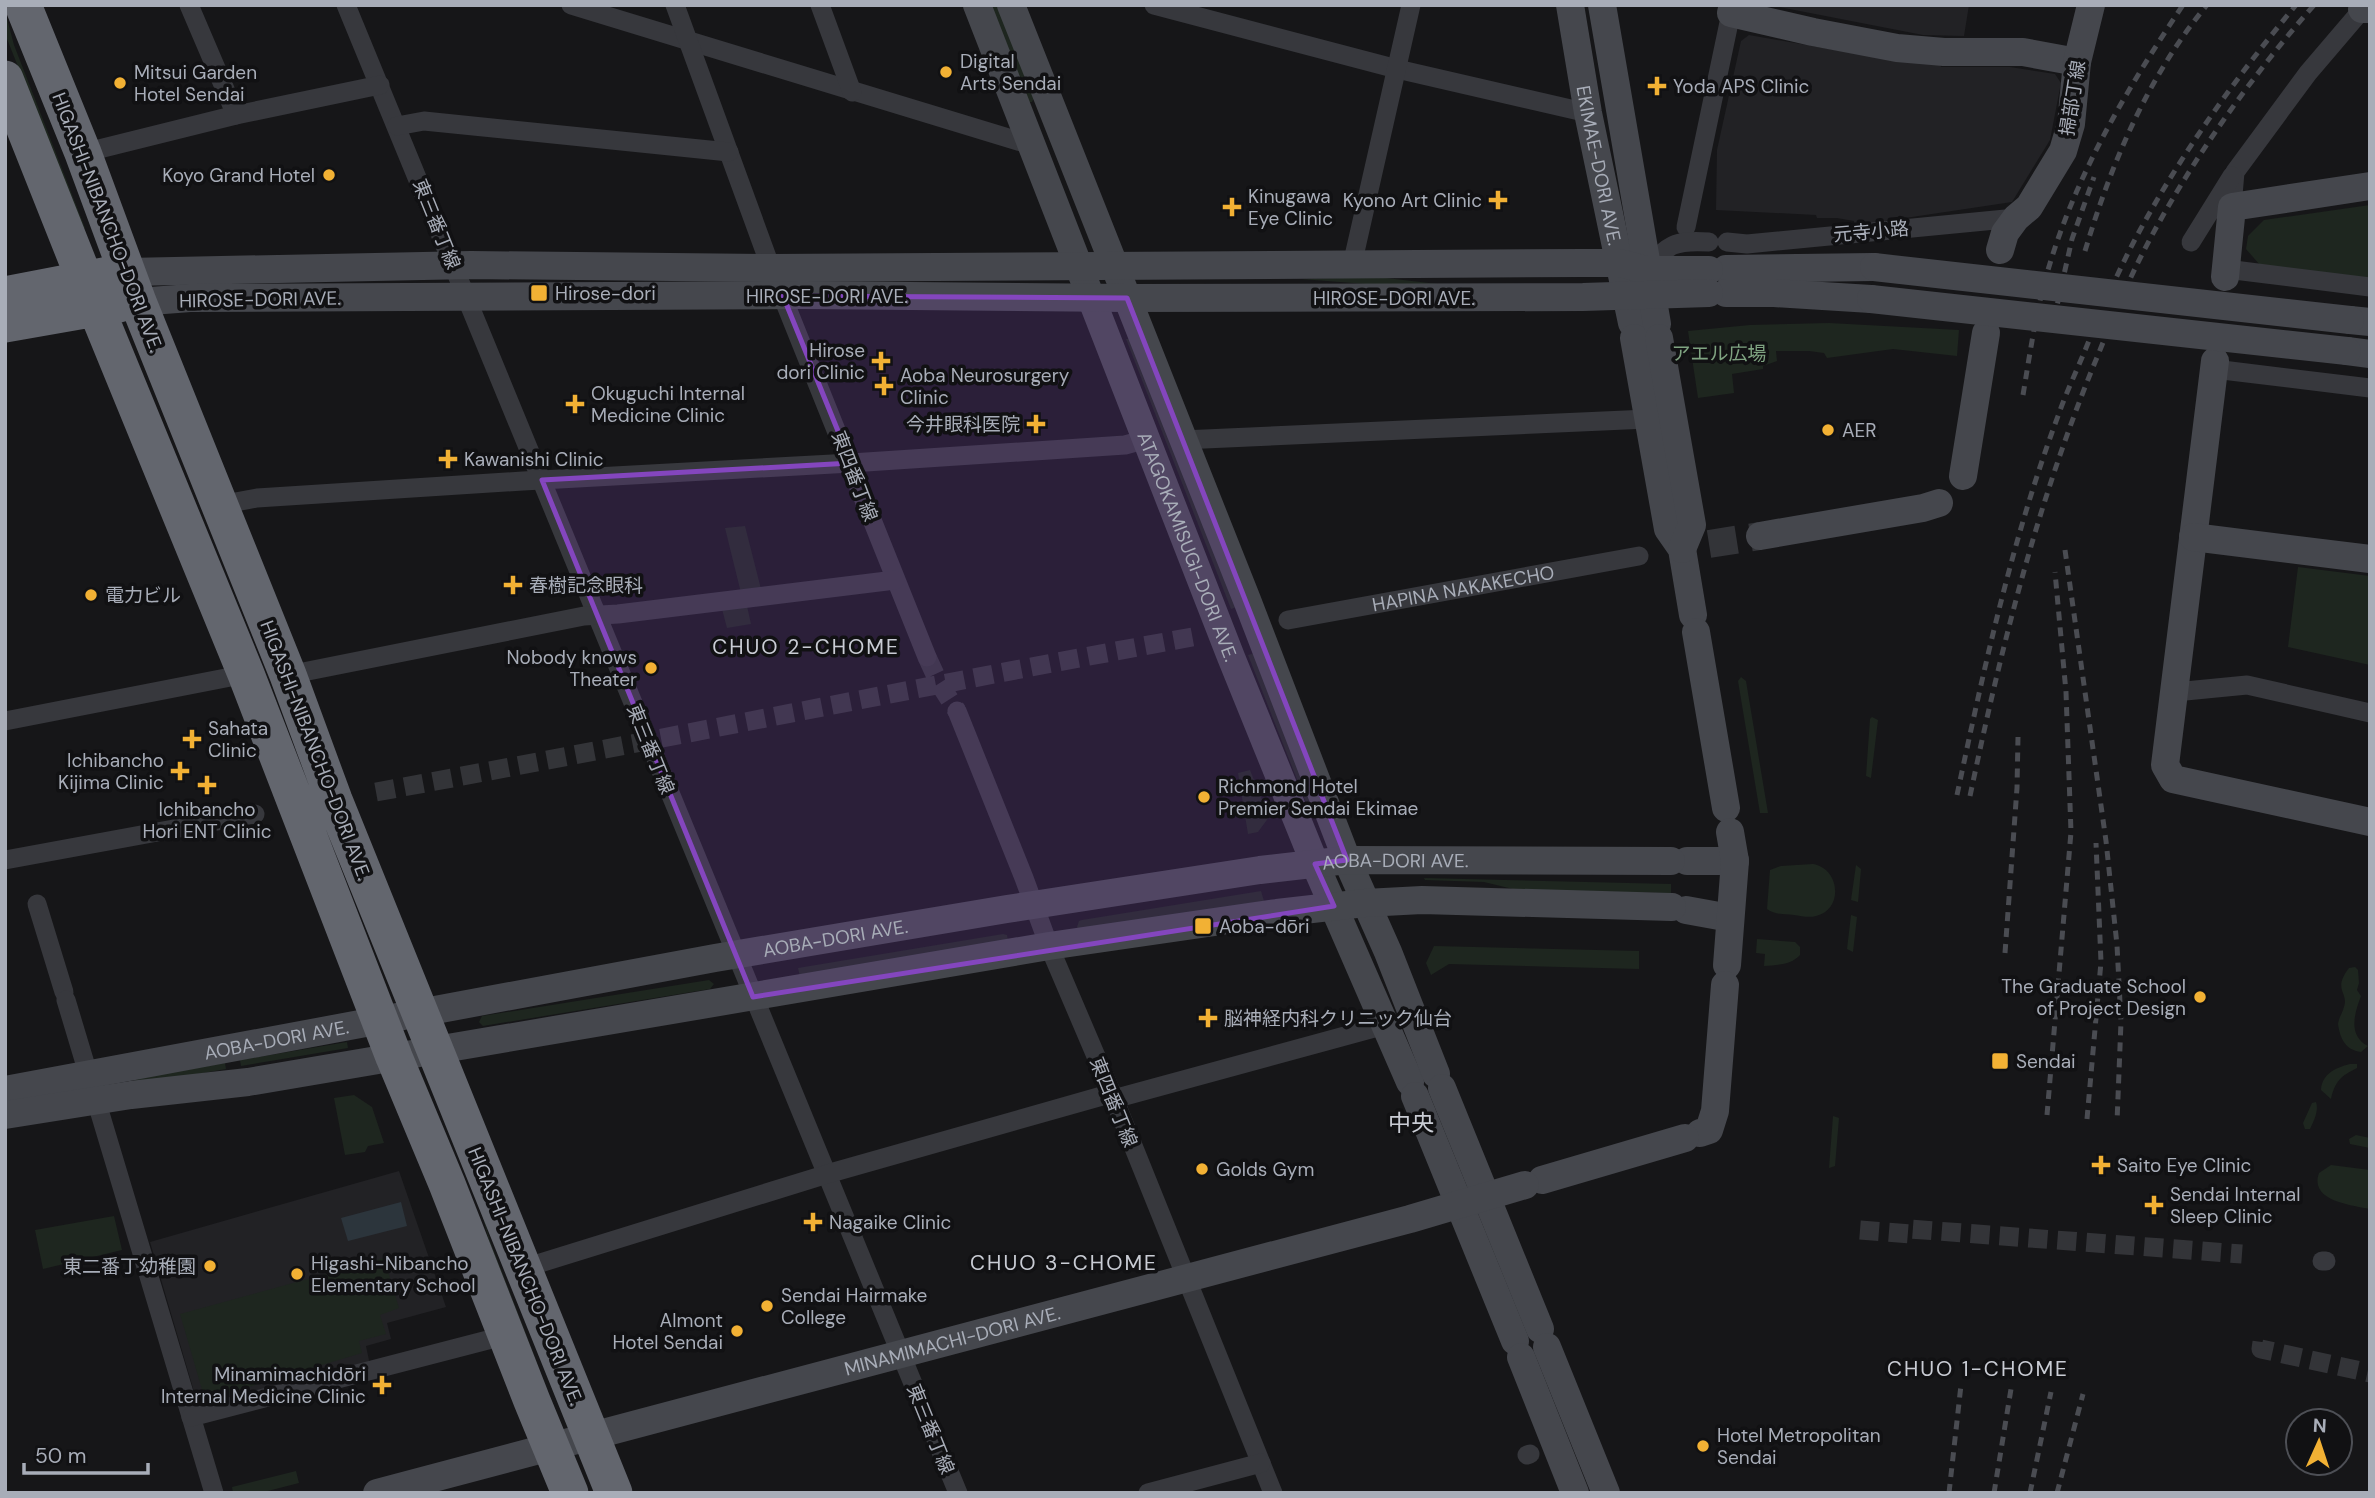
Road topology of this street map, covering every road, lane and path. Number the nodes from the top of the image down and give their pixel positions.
1 (23, 5) edge
2 (190, 5) edge
3 (346, 5) edge
4 (571, 5) edge
5 (675, 5) edge
6 (820, 5) edge
7 (977, 5) edge
8 (1011, 5) edge
9 (1154, 5) edge
10 (1411, 5) edge
11 (1570, 5) edge
12 (1602, 5) edge
13 (2091, 5) edge
14 (2366, 8) edge
15 (1732, 9) edge
16 (688, 41) junction
17 (2077, 62) junction
18 (1397, 69) junction
19 (5, 79) edge
20 (380, 85) junction
21 (852, 92) junction
22 (1588, 113) junction
23 (236, 115) junction
24 (397, 126) junction
25 (1031, 145) junction
26 (729, 152) junction
27 (83, 153) junction
28 (2235, 172) junction
29 (2370, 186) edge
30 (2232, 207) junction
31 (2016, 218) junction
32 (1686, 235) junction
33 (2191, 242) dead end
34 (2000, 250) dead end
35 (453, 265) junction
36 (1113, 265) junction
37 (1352, 265) junction
38 (1078, 266) junction
39 (771, 268) junction
40 (1718, 268) junction
41 (2226, 273) joint
42 (1636, 281) junction
43 (132, 287) junction
44 (2370, 287) edge
45 (90, 293) junction
46 (5, 295) edge
47 (783, 296) junction
48 (467, 297) junction
49 (1090, 297) junction
50 (1127, 298) junction
51 (2360, 321) edge
52 (5, 324) edge
53 (1646, 330) junction
54 (1986, 333) dead end
55 (2358, 352) edge
56 (2215, 365) joint
57 (2370, 388) edge
58 (1648, 419) junction
59 (1147, 439) junction
60 (1182, 440) junction
61 (851, 464) junction
62 (1963, 476) dead end
63 (542, 480) junction
64 (1939, 503) dead end
65 (219, 505) junction
66 (1760, 536) tunnel mouth
67 (2193, 537) junction
68 (1696, 546) junction
69 (1639, 556) dead end
70 (2370, 559) edge
71 (895, 580) junction
72 (598, 615) junction
73 (1288, 620) dead end
74 (927, 657) tunnel mouth
75 (246, 674) junction
76 (288, 675) junction
77 (2175, 692) junction
78 (957, 711) tunnel mouth
79 (2370, 713) edge
80 (5, 722) edge
81 (254, 814) dead end
82 (2370, 822) edge
83 (5, 860) edge
84 (1347, 860) junction
85 (1735, 861) junction
86 (1315, 864) junction
87 (1365, 903) junction
88 (37, 904) dead end
89 (1034, 905) junction
90 (1334, 906) junction
91 (1730, 918) junction
92 (1049, 946) junction
93 (735, 954) junction
94 (753, 997) junction
95 (420, 1012) junction
96 (380, 1020) junction
97 (1385, 1025) junction
98 (435, 1049) junction
99 (394, 1057) junction
100 (1426, 1085) junction
101 (92, 1087) junction
102 (5, 1090) edge
103 (1113, 1096) junction
104 (5, 1115) edge
105 (1693, 1135) joint
106 (826, 1175) junction
107 (1473, 1200) junction
108 (524, 1268) junction
109 (1186, 1279) junction
110 (507, 1335) junction
111 (1531, 1344) junction
112 (901, 1355) junction
113 (191, 1417) junction
114 (591, 1436) junction
115 (551, 1447) junction
116 (1261, 1463) junction
117 (214, 1493) edge
118 (377, 1493) edge
119 (570, 1493) edge
120 (614, 1493) edge
121 (958, 1493) edge
122 (1148, 1493) edge
123 (1273, 1493) edge
124 (1575, 1493) edge
125 (1606, 1493) edge

1 - 27 highway, HIGASHI-NIBANCHO-DORI AVE.
2 - 23 street
3 - 20 street, 東三番丁線
4 - 16 street
5 - 16 street
6 - 21 street
7 - 25 street, ATAGOKAMISUGI-DORI AVE.
8 - 36 street, ATAGOKAMISUGI-DORI AVE.
9 - 18 street
10 - 18 street
11 - 22 street, EKIMAE-DORI AVE.
12 - 42 street, EKIMAE-DORI AVE.
13 - 17 street, 掃部丁線
14 - 28 street
15 - 17 street
15 - 32 street
16 - 21 street
16 - 26 street
17 - 31 street, 掃部丁線
18 - 22 street
18 - 37 street
19 - 45 highway, HIGASHI-NIBANCHO-DORI AVE.
20 - 23 street
20 - 24 street, 東三番丁線
21 - 25 street
22 - 42 street, EKIMAE-DORI AVE.
23 - 27 street
24 - 26 street
24 - 35 street, 東三番丁線
25 - 38 street, ATAGOKAMISUGI-DORI AVE.
26 - 39 street
27 - 43 highway, HIGASHI-NIBANCHO-DORI AVE.
28 - 30 street
28 - 33 street
29 - 30 street
30 - 41 street
31 - 34 street, 掃部丁線
31 - 40 street, 元寺小路
32 - 40 street, 元寺小路
32 - 42 street
35 - 39 street, HIROSE-DORI AVE.
35 - 43 street, HIROSE-DORI AVE.
35 - 48 street, 東三番丁線
36 - 37 street, HIROSE-DORI AVE.
36 - 38 street, HIROSE-DORI AVE.
36 - 50 street, ATAGOKAMISUGI-DORI AVE.
37 - 42 street, HIROSE-DORI AVE.
38 - 39 street, HIROSE-DORI AVE.
38 - 49 street, ATAGOKAMISUGI-DORI AVE.
39 - 47 street, 東四番丁線
40 - 42 street
40 - 51 street, bridge
40 - 55 street, bridge
41 - 44 street
42 - 50 street, HIROSE-DORI AVE.
42 - 53 street, EKIMAE-DORI AVE.
43 - 45 highway, HIROSE-DORI AVE.
43 - 48 street, HIROSE-DORI AVE.
43 - 65 highway, HIGASHI-NIBANCHO-DORI AVE.
45 - 46 highway, HIROSE-DORI AVE.
45 - 52 highway, HIROSE-DORI AVE.
45 - 75 highway, HIGASHI-NIBANCHO-DORI AVE.
47 - 48 street, HIROSE-DORI AVE.
47 - 49 street, HIROSE-DORI AVE.
47 - 61 street, 東四番丁線
48 - 63 street, 東三番丁線
49 - 50 street, HIROSE-DORI AVE.
49 - 59 street, ATAGOKAMISUGI-DORI AVE.
50 - 60 street, ATAGOKAMISUGI-DORI AVE.
53 - 58 street, EKIMAE-DORI AVE.
53 - 68 street, EKIMAE-DORI AVE.
54 - 62 street
56 - 57 street
56 - 67 street
58 - 60 street
58 - 68 street, EKIMAE-DORI AVE.
59 - 61 street
59 - 86 street, ATAGOKAMISUGI-DORI AVE.
60 - 84 street, ATAGOKAMISUGI-DORI AVE.
61 - 63 street
61 - 71 street, 東四番丁線
63 - 65 street
63 - 72 street, 東三番丁線
64 - 66 street
65 - 76 highway, HIGASHI-NIBANCHO-DORI AVE.
67 - 70 street
67 - 77 street
68 - 85 street, EKIMAE-DORI AVE.
69 - 73 street, HAPINA NAKAKECHO
71 - 72 street
71 - 74 street, 東四番丁線
72 - 76 street
72 - 93 street, 東三番丁線
75 - 80 street
75 - 96 highway, HIGASHI-NIBANCHO-DORI AVE.
76 - 95 highway, HIGASHI-NIBANCHO-DORI AVE.
77 - 79 street
77 - 82 street
78 - 89 street, 東四番丁線
81 - 83 street
84 - 85 street, AOBA-DORI AVE.
84 - 86 street, AOBA-DORI AVE.
84 - 87 street, ATAGOKAMISUGI-DORI AVE.
85 - 91 street, EKIMAE-DORI AVE.
86 - 89 street, AOBA-DORI AVE.
86 - 90 street, ATAGOKAMISUGI-DORI AVE.
87 - 90 street, AOBA-DORI AVE.
87 - 91 street, AOBA-DORI AVE.
87 - 100 street, ATAGOKAMISUGI-DORI AVE.
88 - 101 street
89 - 92 street, 東四番丁線
89 - 93 street, AOBA-DORI AVE.
90 - 92 street, AOBA-DORI AVE.
90 - 97 street, ATAGOKAMISUGI-DORI AVE.
91 - 105 street, EKIMAE-DORI AVE.
92 - 94 street, AOBA-DORI AVE.
92 - 103 street, 東四番丁線
93 - 94 street, 東三番丁線
93 - 95 street, AOBA-DORI AVE.
94 - 98 street, AOBA-DORI AVE.
94 - 106 street, 東三番丁線
95 - 96 street, AOBA-DORI AVE.
95 - 98 highway, HIGASHI-NIBANCHO-DORI AVE.
96 - 99 highway, HIGASHI-NIBANCHO-DORI AVE.
96 - 101 street, AOBA-DORI AVE.
97 - 100 street, ATAGOKAMISUGI-DORI AVE.
97 - 103 street
98 - 99 street, AOBA-DORI AVE.
98 - 108 highway, HIGASHI-NIBANCHO-DORI AVE.
99 - 101 street, AOBA-DORI AVE.
99 - 110 highway, HIGASHI-NIBANCHO-DORI AVE.
100 - 107 street, ATAGOKAMISUGI-DORI AVE.
101 - 102 street, AOBA-DORI AVE.
101 - 104 street, AOBA-DORI AVE.
101 - 113 street
103 - 106 street
103 - 109 street, 東四番丁線
105 - 107 street, MINAMIMACHI-DORI AVE.
106 - 108 street
106 - 112 street, 東三番丁線
107 - 109 street, MINAMIMACHI-DORI AVE.
107 - 111 street, ATAGOKAMISUGI-DORI AVE.
108 - 114 highway, HIGASHI-NIBANCHO-DORI AVE.
109 - 112 street, MINAMIMACHI-DORI AVE.
109 - 116 street, 東四番丁線
110 - 113 street
110 - 115 highway, HIGASHI-NIBANCHO-DORI AVE.
111 - 124 street, ATAGOKAMISUGI-DORI AVE.
111 - 125 street, ATAGOKAMISUGI-DORI AVE.
112 - 114 street, MINAMIMACHI-DORI AVE.
112 - 121 street, 東三番丁線
113 - 117 street
114 - 115 street, MINAMIMACHI-DORI AVE.
114 - 120 highway, HIGASHI-NIBANCHO-DORI AVE.
115 - 118 street, MINAMIMACHI-DORI AVE.
115 - 119 highway, HIGASHI-NIBANCHO-DORI AVE.
116 - 122 street
116 - 123 street, 東四番丁線

